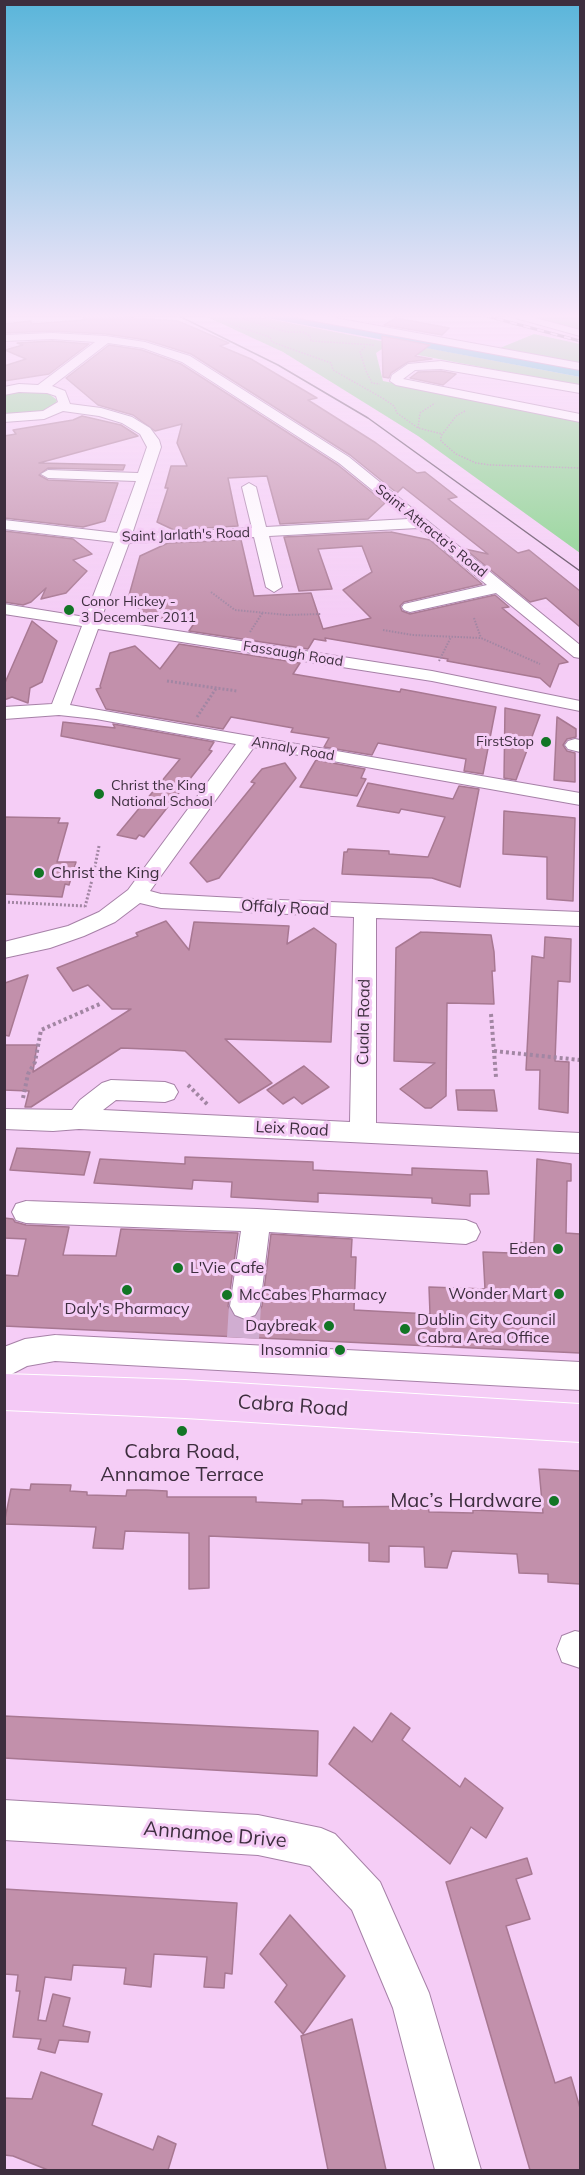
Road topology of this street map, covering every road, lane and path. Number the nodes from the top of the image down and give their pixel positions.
1 (38, 416) edge
2 (114, 416) edge
3 (276, 416) edge
4 (403, 416) edge
5 (420, 416) edge
6 (456, 416) edge
7 (4, 418) edge
8 (418, 428) junction
9 (442, 434) junction
10 (565, 468) junction
11 (580, 468) edge
12 (558, 473) dead end
13 (48, 474) dead end
14 (144, 477) junction
15 (249, 487) dead end
16 (423, 523) junction
17 (4, 524) edge
18 (261, 532) junction
19 (123, 539) junction
20 (274, 587) dead end
21 (500, 587) junction
22 (211, 592) dead end
23 (410, 607) dead end
24 (4, 609) edge
25 (321, 614) dead end
26 (474, 618) dead end
27 (92, 622) junction
28 (383, 630) dead end
29 (451, 637) junction
30 (481, 638) junction
31 (580, 653) edge
32 (540, 664) dead end
33 (432, 676) junction
34 (167, 681) dead end
35 (217, 687) junction
36 (237, 691) dead end
37 (580, 706) edge
38 (59, 709) junction
39 (4, 713) edge
40 (188, 729) junction
41 (248, 741) junction
42 (580, 799) edge
43 (99, 846) dead end
44 (93, 876) junction
45 (142, 886) junction
46 (4, 902) edge
47 (86, 906) junction
48 (365, 911) junction
49 (82, 917) dead end
50 (580, 919) edge
51 (4, 950) edge
52 (102, 1003) dead end
53 (491, 1014) dead end
54 (494, 1051) junction
55 (580, 1060) edge
56 (496, 1077) dead end
57 (165, 1092) dead end
58 (11, 1119) edge
59 (79, 1119) junction
60 (363, 1132) junction
61 (580, 1143) edge
62 (26, 1212) dead end
63 (257, 1220) junction
64 (466, 1232) dead end
65 (245, 1306) tunnel mouth
66 (4, 1364) edge
67 (580, 1376) edge
68 (4, 1392) edge
69 (580, 1423) edge
70 (4, 1820) edge
71 (458, 2170) edge

1 - 7 street
2 - 14 street
3 - 16 street, Saint Attracta's Road
4 - 8 path
5 - 8 path
6 - 9 path
8 - 9 path
9 - 10 path
10 - 11 path
10 - 12 path
13 - 14 street
14 - 19 street
15 - 18 street, Saint Jarlath's Road
16 - 18 street, Saint Jarlath's Road
16 - 21 street, Saint Attracta's Road
17 - 19 street, Saint Jarlath's Road
18 - 19 street, Saint Jarlath's Road
18 - 20 street, Saint Jarlath's Road
19 - 27 street
21 - 23 street, Saint Attracta's Road
21 - 31 street, Saint Attracta's Road
22 - 25 path
24 - 27 street, Fassaugh Road
26 - 30 path
27 - 33 street, Fassaugh Road
27 - 38 street
28 - 29 path
29 - 30 path
29 - 33 path
30 - 32 path
33 - 37 street, Fassaugh Road
34 - 35 path
35 - 36 path
35 - 40 path
38 - 39 street, Annaly Road
38 - 40 street, Annaly Road
40 - 41 street, Annaly Road
41 - 42 street, Annaly Road
41 - 45 street
43 - 44 path
44 - 45 path
44 - 47 path
45 - 48 street, Offaly Road
45 - 51 street
46 - 47 path
47 - 49 path
48 - 50 street, Offaly Road
48 - 60 street, Cuala Road
52 - 58 path
53 - 54 path
54 - 55 path
54 - 56 path
57 - 59 street
58 - 59 street, Leix Road
59 - 60 street, Leix Road
60 - 61 street, Leix Road
62 - 63 street
63 - 64 street
63 - 65 street
66 - 67 street
68 - 69 main road, Cabra Road
70 - 71 street, Annamoe Drive

